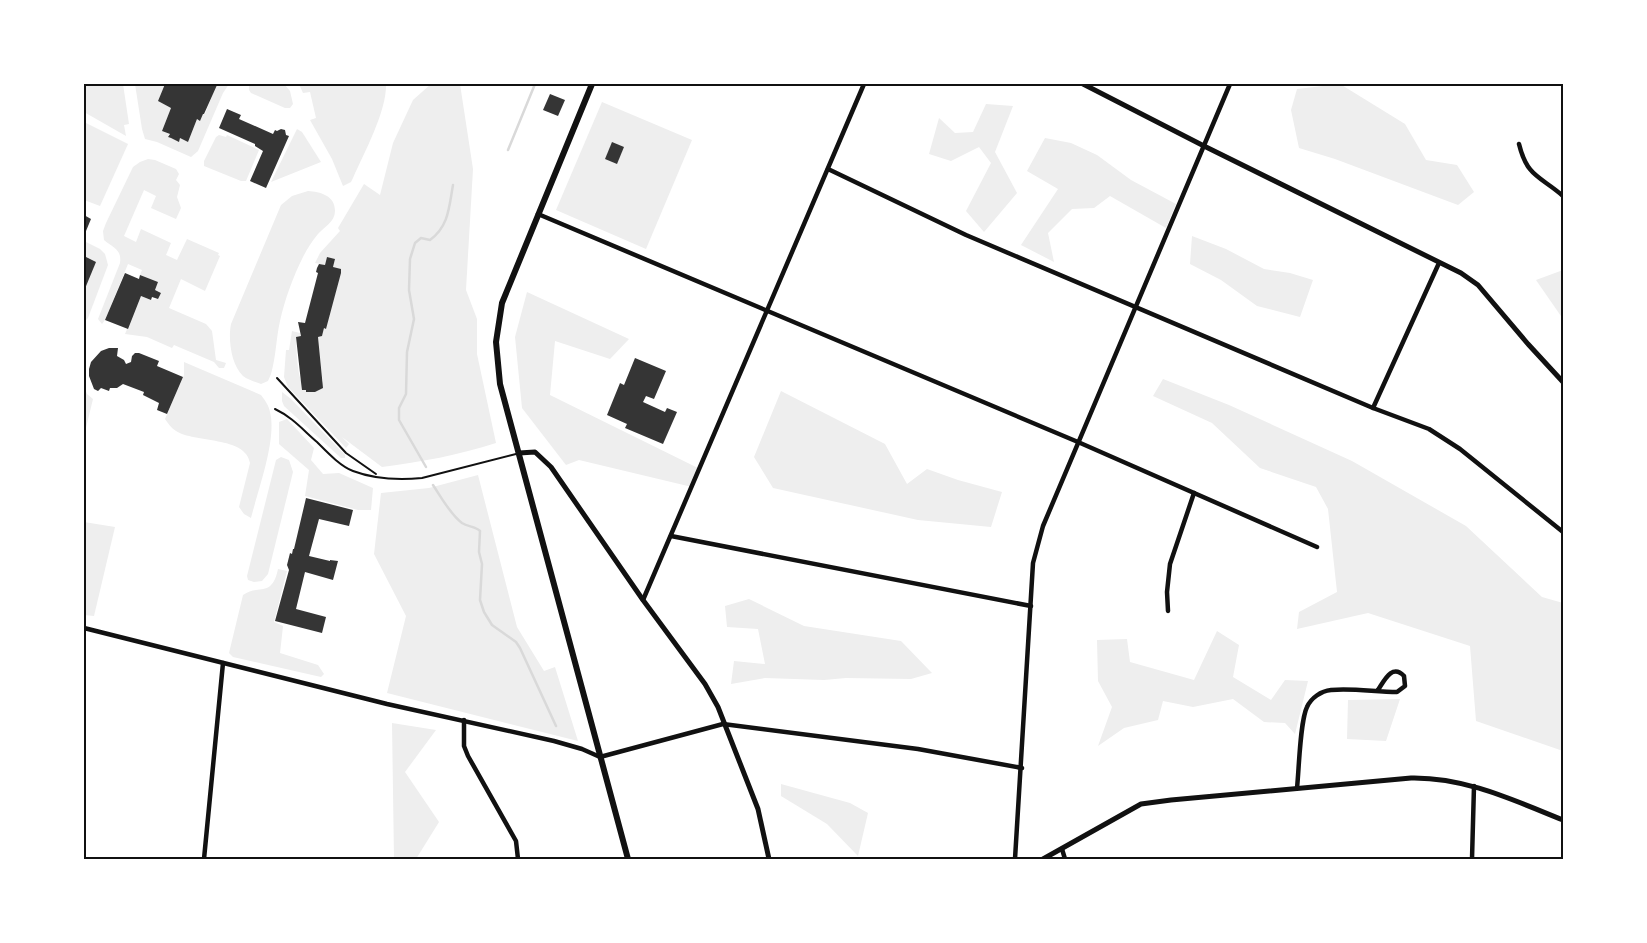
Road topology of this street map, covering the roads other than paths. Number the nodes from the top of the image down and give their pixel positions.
1 (592, 84) edge
2 (864, 84) edge
3 (1083, 84) edge
4 (1230, 84) edge
5 (1519, 144) dead end
6 (1204, 146) junction
7 (828, 169) junction
8 (1563, 196) edge
9 (538, 214) junction
10 (1439, 263) junction
11 (1135, 307) junction
12 (767, 310) junction
13 (276, 378) dead end
14 (1563, 382) edge
15 (1374, 408) junction
16 (275, 409) dead end
17 (1078, 442) junction
18 (519, 453) junction
19 (377, 476) junction
20 (1194, 493) junction
21 (1563, 532) edge
22 (671, 536) junction
23 (1317, 547) dead end
24 (643, 600) junction
25 (1031, 606) junction
26 (1168, 611) dead end
27 (84, 628) edge
28 (223, 663) junction
29 (1378, 690) junction
30 (464, 720) junction
31 (725, 724) junction
32 (600, 757) junction
33 (1022, 768) junction
34 (1474, 786) junction
35 (1297, 788) junction
36 (1563, 820) edge
37 (1062, 849) junction
38 (204, 859) edge
39 (518, 859) edge
40 (628, 859) edge
41 (769, 859) edge
42 (1015, 859) edge
43 (1043, 859) edge
44 (1064, 859) edge
45 (1472, 859) edge

1 - 9 main road
2 - 7 street
3 - 6 street
4 - 6 street
5 - 8 street
6 - 10 street
6 - 11 street
7 - 11 street
7 - 12 street
9 - 12 street
9 - 18 main road
10 - 14 street
10 - 15 street
11 - 15 street
11 - 17 street
12 - 17 street
12 - 22 street
13 - 19 lane
15 - 21 street
16 - 19 lane
17 - 20 street
17 - 25 street
18 - 19 lane
18 - 24 street
18 - 32 main road
20 - 23 street
20 - 26 street
22 - 24 street
22 - 25 street
24 - 31 street
25 - 33 street
27 - 28 street
28 - 30 street
28 - 38 street
29 - 29 street
29 - 35 street
30 - 32 street
30 - 39 street
31 - 32 street
31 - 33 street
31 - 41 street
32 - 40 main road
33 - 42 street
34 - 35 street
34 - 36 street
34 - 45 street
35 - 37 street
37 - 43 street
37 - 44 street

